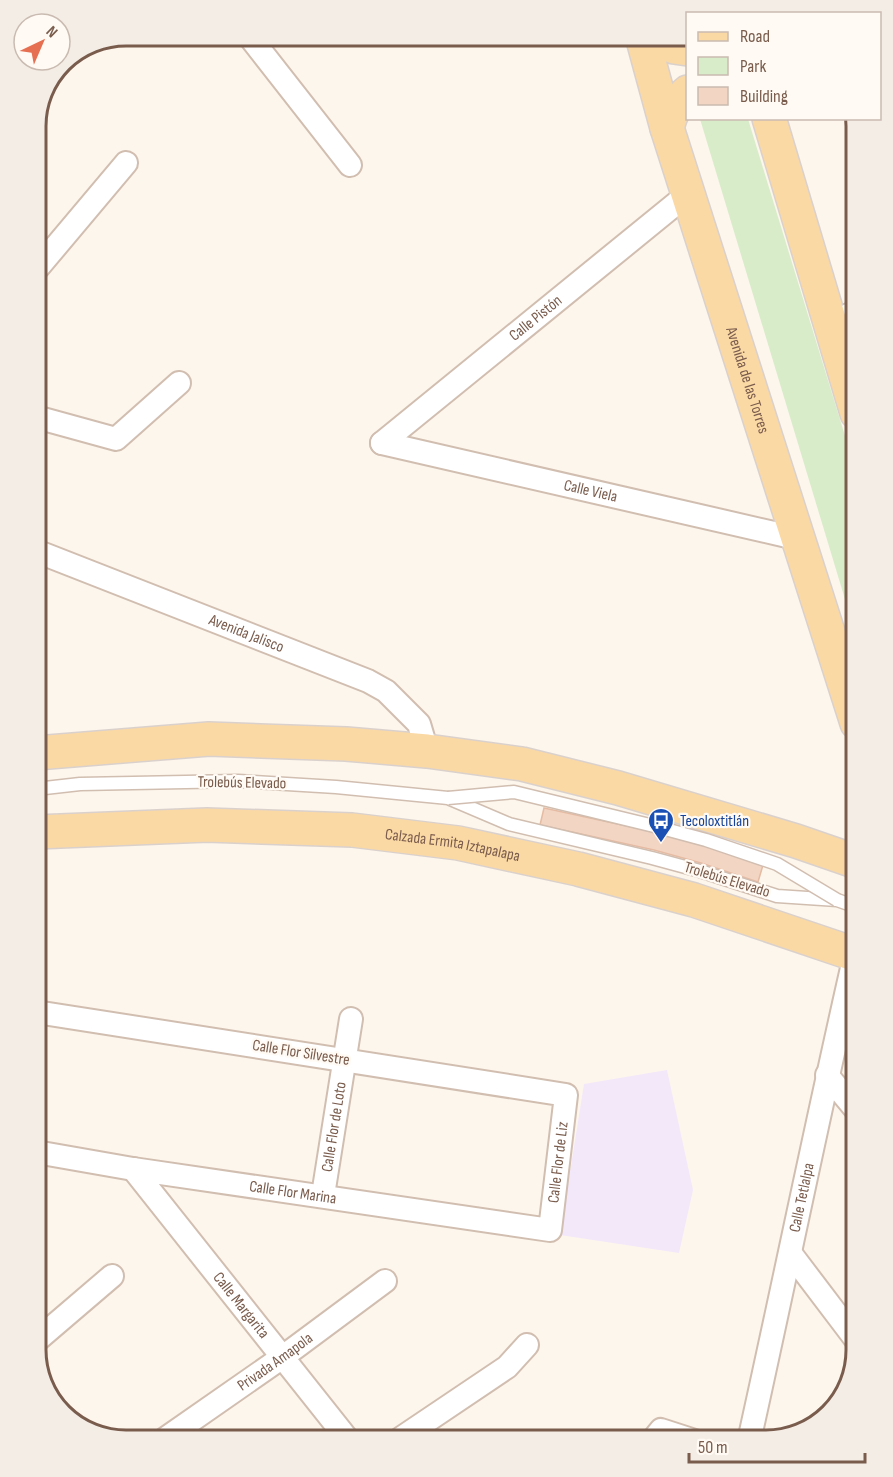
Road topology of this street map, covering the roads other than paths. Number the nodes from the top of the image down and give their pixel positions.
1 (257, 46) edge
2 (645, 47) edge
3 (686, 93) edge
4 (770, 120) edge
5 (667, 128) junction
6 (126, 163) dead end
7 (350, 165) dead end
8 (689, 193) junction
9 (47, 257) edge
10 (844, 317) edge
11 (179, 383) dead end
12 (47, 420) edge
13 (382, 443) joint
14 (800, 539) junction
15 (47, 555) edge
16 (846, 687) edge
17 (427, 751) junction
18 (46, 752) edge
19 (46, 788) edge
20 (448, 798) junction
21 (46, 832) edge
22 (846, 858) edge
23 (837, 900) junction
24 (846, 903) edge
25 (846, 952) edge
26 (846, 997) edge
27 (46, 1014) edge
28 (351, 1019) dead end
29 (345, 1060) junction
30 (827, 1076) junction
31 (566, 1095) joint
32 (846, 1098) edge
33 (46, 1154) edge
34 (134, 1169) junction
35 (323, 1196) junction
36 (550, 1230) joint
37 (791, 1254) junction
38 (112, 1276) dead end
39 (385, 1281) dead end
40 (846, 1326) edge
41 (46, 1332) edge
42 (527, 1345) dead end
43 (284, 1356) junction
44 (178, 1430) edge
45 (341, 1430) edge
46 (413, 1430) edge
47 (751, 1430) edge

1 - 7 street
2 - 5 main road, Avenida de las Torres
3 - 5 main road
4 - 10 main road
5 - 8 main road, Avenida de las Torres
6 - 9 street
8 - 13 street, Calle Pistón
8 - 14 main road, Avenida de las Torres
11 - 12 street
13 - 14 street, Calle Viela
14 - 16 main road, Avenida de las Torres
15 - 17 street, Avenida Jalisco
17 - 18 main road
17 - 22 main road
19 - 20 lane, Trolebús Elevado
20 - 23 lane, Trolebús Elevado, bridge
20 - 23 lane, Trolebús Elevado, bridge
21 - 25 main road, Calzada Ermita Iztapalapa
23 - 24 lane, Trolebús Elevado
26 - 30 street, Calle Tetlalpa
27 - 29 street, Calle Flor Silvestre
28 - 29 street, Calle Flor de Loto
29 - 31 street, Calle Flor Silvestre
29 - 35 street, Calle Flor de Loto
30 - 32 street
30 - 37 street, Calle Tetlalpa
31 - 36 street, Calle Flor de Liz
33 - 34 street, Calle Flor Marina
34 - 35 street, Calle Flor Marina
34 - 43 street, Calle Margarita
35 - 36 street, Calle Flor Marina
37 - 40 street
37 - 47 street, Calle Tetlalpa
38 - 41 street
39 - 43 street, Privada Amapola
42 - 46 street
43 - 44 street, Privada Amapola
43 - 45 street, Calle Margarita

